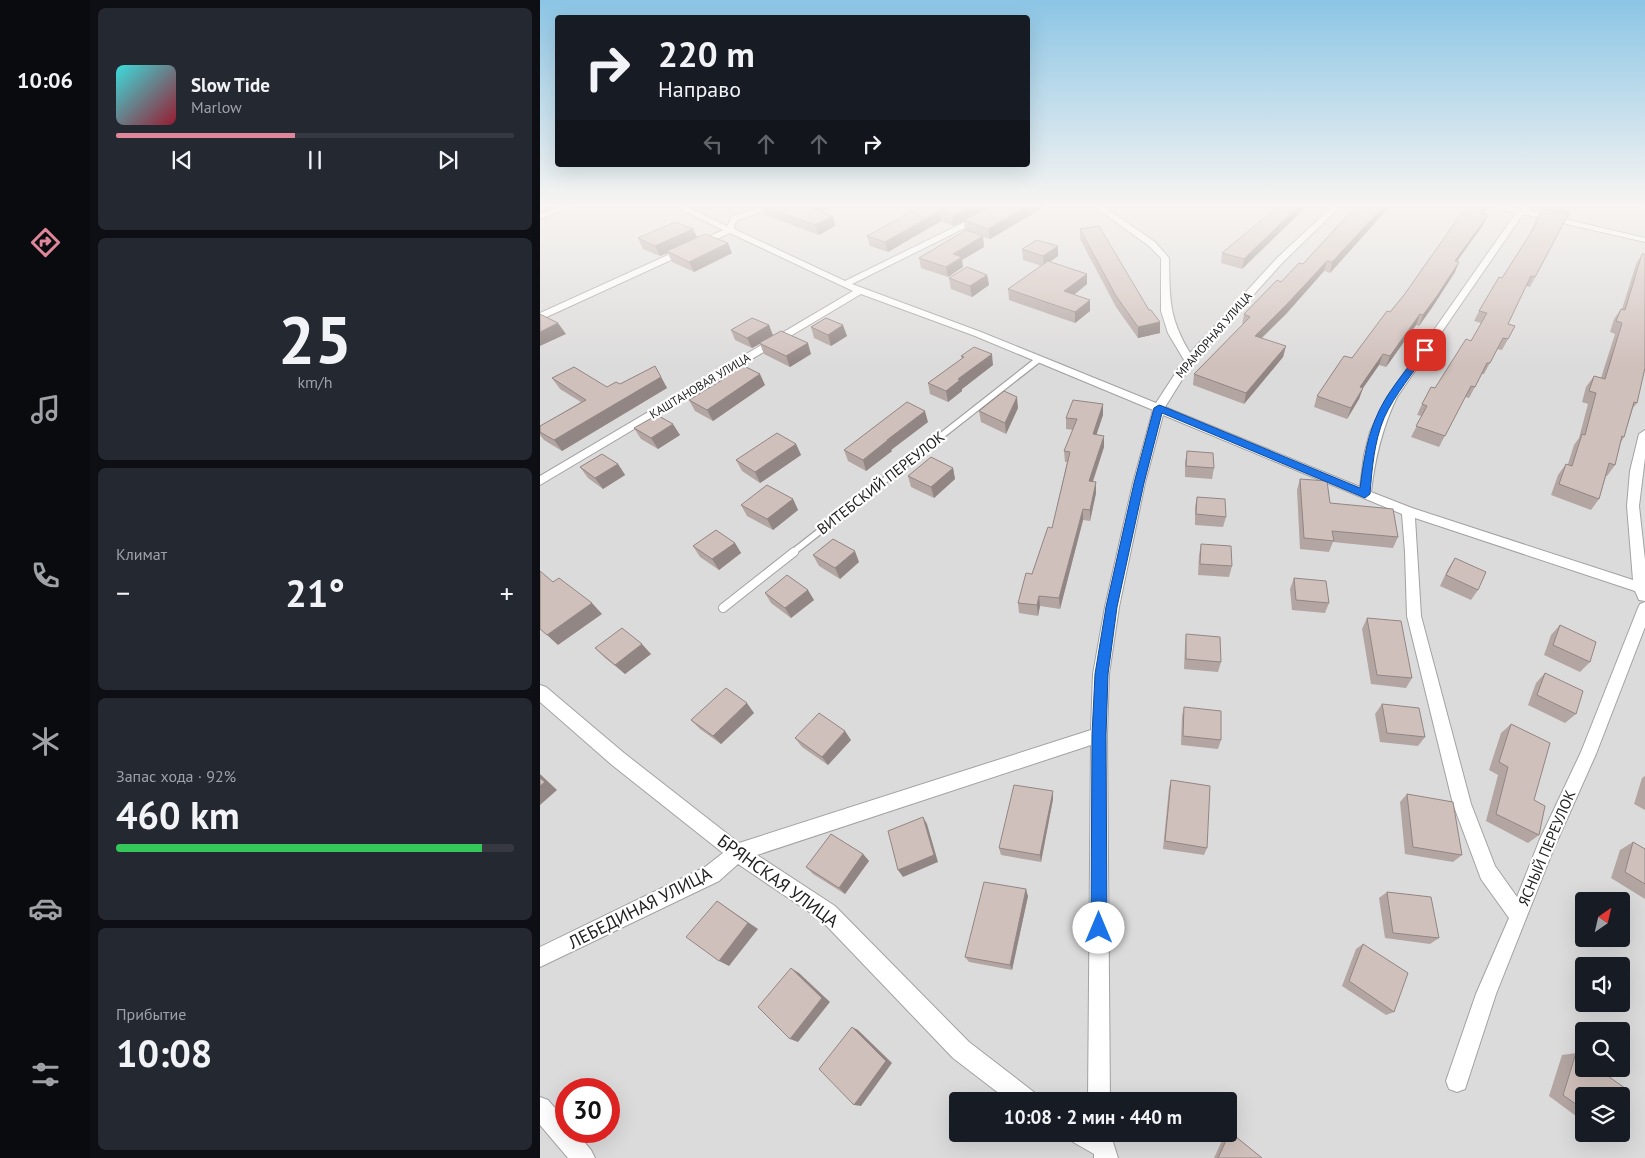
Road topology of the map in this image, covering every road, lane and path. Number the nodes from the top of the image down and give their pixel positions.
1 (669, 258) edge
2 (790, 258) edge
3 (902, 258) edge
4 (1165, 258) edge
5 (1282, 258) edge
6 (1489, 258) edge
7 (845, 284) junction
8 (860, 291) junction
9 (540, 317) edge
10 (1039, 359) junction
11 (1189, 360) junction
12 (1159, 408) junction
13 (1645, 434) edge
14 (540, 481) edge
15 (1365, 494) junction
16 (1408, 511) junction
17 (1644, 592) edge
18 (723, 608) dead end
19 (1645, 608) edge
20 (540, 692) edge
21 (1099, 735) junction
22 (737, 853) junction
23 (1519, 916) junction
24 (540, 958) edge
25 (1457, 1081) dead end
26 (1015, 1092) edge
27 (1099, 1092) edge
28 (540, 1108) edge
29 (1093, 1142) edge
30 (1104, 1149) edge
31 (582, 1158) edge

1 - 9 street
2 - 7 street
3 - 7 street
4 - 11 street
5 - 11 street, МРАМОРНАЯ УЛИЦА
6 - 15 street
7 - 8 street
8 - 10 street
8 - 14 street, КАШТАНОВАЯ УЛИЦА
10 - 12 street
10 - 18 lane, ВИТЕБСКИЙ ПЕРЕУЛОК
11 - 12 street, МРАМОРНАЯ УЛИЦА
12 - 15 street
12 - 21 street, МРАМОРНАЯ УЛИЦА
13 - 17 street
15 - 16 street
16 - 17 street
16 - 23 street, ЯСНЫЙ ПЕРЕУЛОК
19 - 23 street, ЯСНЫЙ ПЕРЕУЛОК
20 - 22 street, БРЯНСКАЯ УЛИЦА
21 - 22 street
21 - 27 street, МРАМОРНАЯ УЛИЦА
22 - 24 street, ЛЕБЕДИНАЯ УЛИЦА
22 - 26 street, БРЯНСКАЯ УЛИЦА
23 - 25 street
28 - 31 street
29 - 30 street

